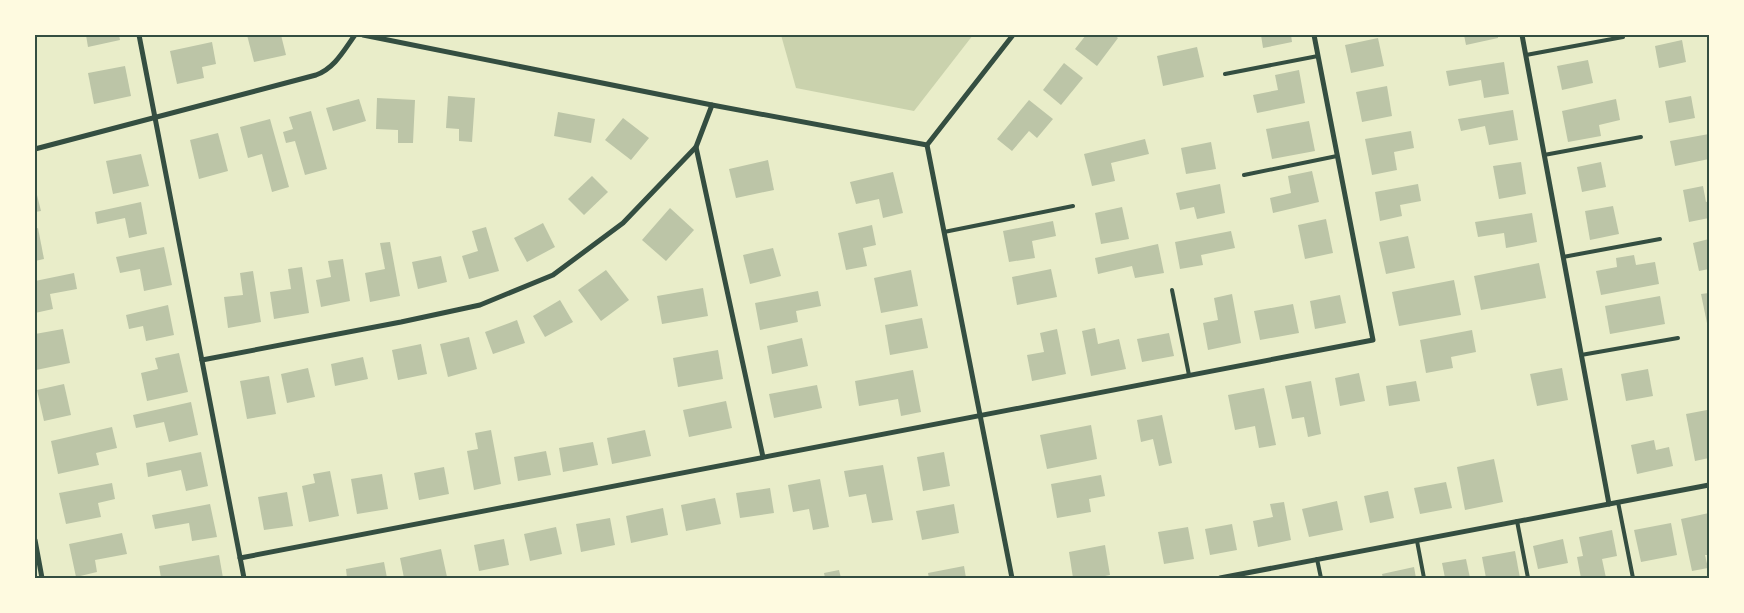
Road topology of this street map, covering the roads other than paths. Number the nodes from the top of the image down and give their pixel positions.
1 (139, 35) edge
2 (355, 35) edge
3 (363, 35) edge
4 (1013, 35) edge
5 (1314, 35) edge
6 (1522, 35) edge
7 (1623, 37) dead end
8 (1526, 55) junction
9 (1318, 56) junction
10 (1225, 74) dead end
11 (712, 105) junction
12 (155, 117) junction
13 (1641, 137) dead end
14 (927, 146) junction
15 (696, 147) junction
16 (35, 149) edge
17 (1544, 155) junction
18 (1337, 156) junction
19 (1244, 175) dead end
20 (1073, 206) dead end
21 (944, 232) junction
22 (1660, 239) dead end
23 (1563, 257) junction
24 (1172, 290) dead end
25 (1678, 338) dead end
26 (1581, 356) junction
27 (202, 360) junction
28 (1189, 375) junction
29 (980, 415) junction
30 (763, 457) junction
31 (1709, 485) edge
32 (1618, 502) junction
33 (1609, 504) junction
34 (1517, 521) junction
35 (35, 540) edge
36 (1417, 541) junction
37 (240, 558) junction
38 (1317, 560) junction
39 (42, 578) edge
40 (244, 578) edge
41 (1012, 578) edge
42 (1220, 578) edge
43 (1321, 578) edge
44 (1424, 578) edge
45 (1528, 578) edge
46 (1633, 578) edge

1 - 12 street
2 - 12 street
3 - 11 street
4 - 14 street
5 - 9 street
6 - 8 street
7 - 8 lane
8 - 17 street
9 - 10 lane
9 - 18 street
11 - 14 street
11 - 15 street
12 - 16 street
12 - 27 street
13 - 17 lane
14 - 21 street
15 - 27 street
15 - 30 street
17 - 23 street
18 - 19 lane
18 - 28 street
20 - 21 lane
21 - 29 street
22 - 23 lane
23 - 26 street
24 - 28 lane
25 - 26 lane
26 - 33 street
27 - 37 street
28 - 29 street
29 - 30 street
29 - 41 street
30 - 37 street
31 - 32 street
32 - 33 street
32 - 46 lane
33 - 34 street
34 - 36 street
34 - 45 lane
35 - 39 street
36 - 38 street
36 - 44 lane
37 - 40 street
38 - 42 street
38 - 43 lane

